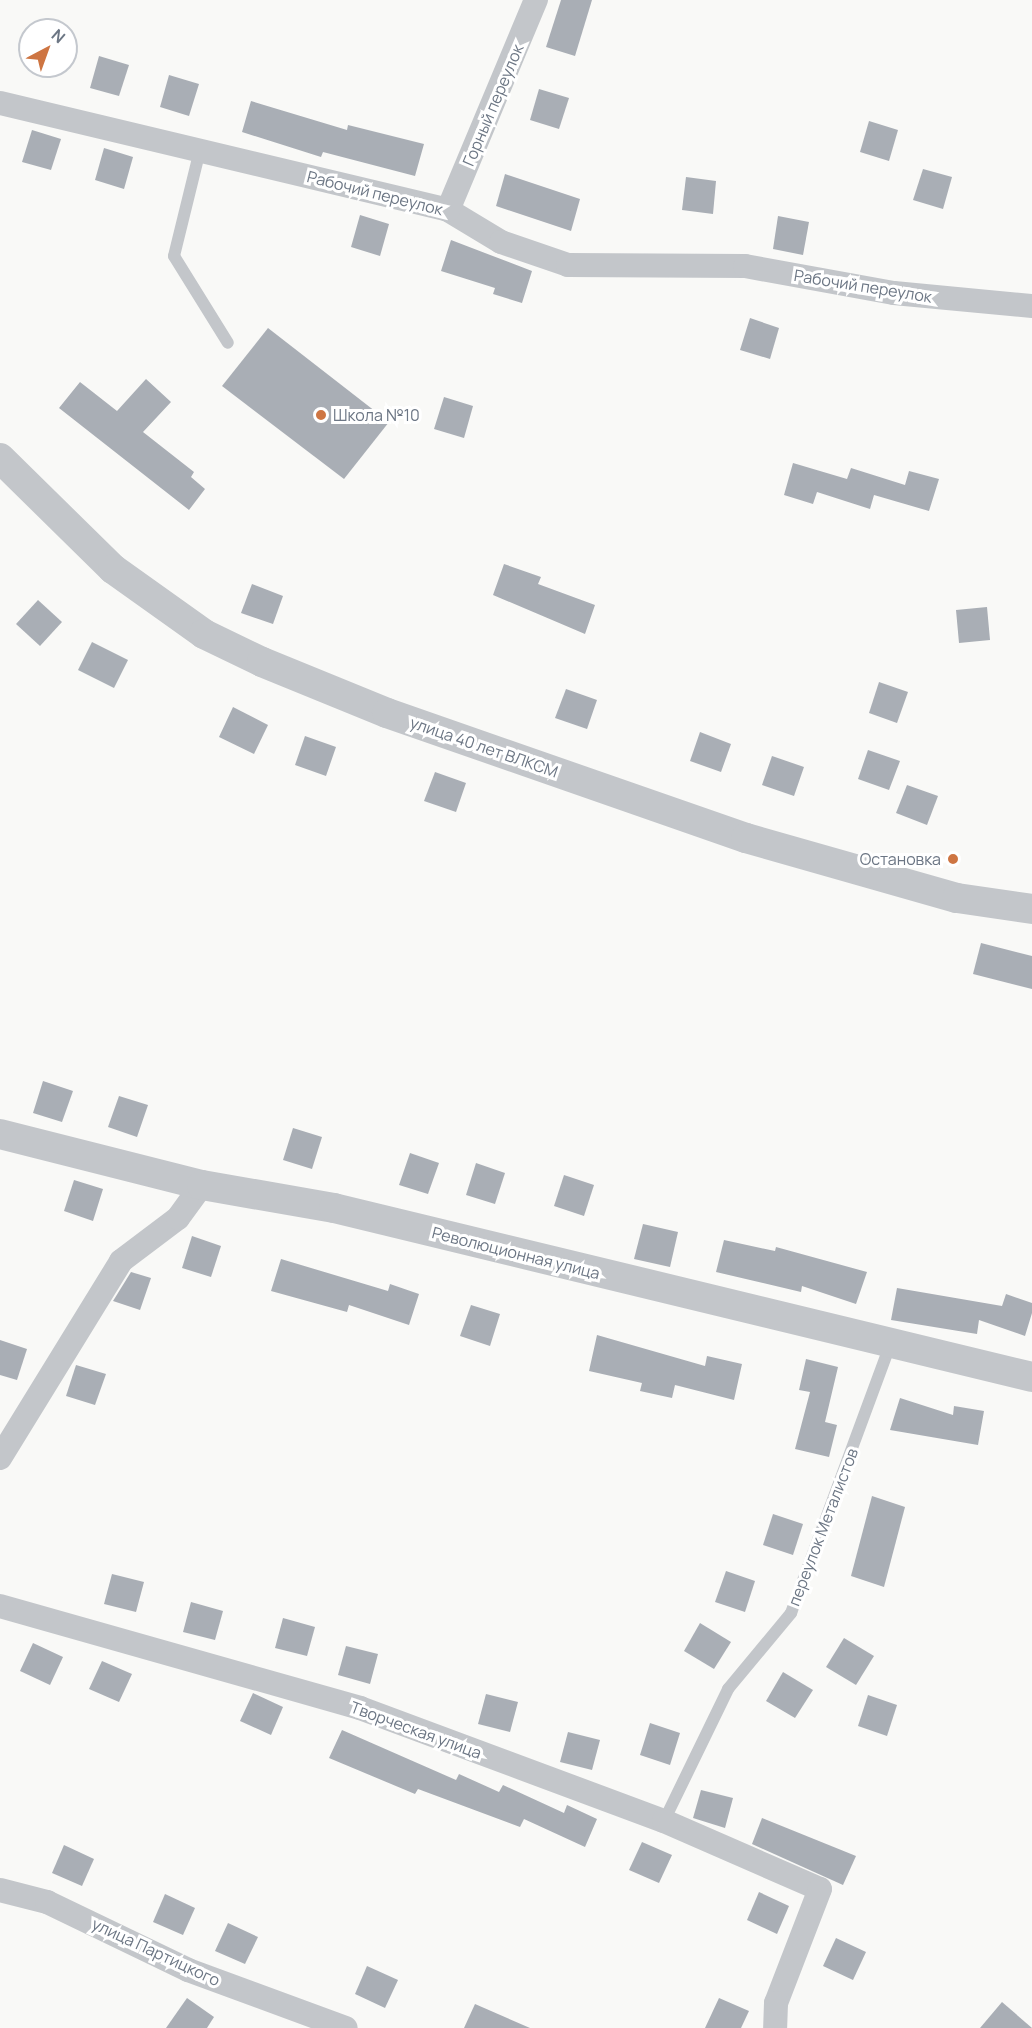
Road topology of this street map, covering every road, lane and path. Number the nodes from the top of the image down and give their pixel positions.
1 (536, 0) edge
2 (0, 103) edge
3 (200, 150) junction
4 (448, 210) junction
5 (1032, 306) edge
6 (228, 343) dead end
7 (0, 458) edge
8 (1032, 909) edge
9 (0, 1134) edge
10 (202, 1185) junction
11 (890, 1346) junction
12 (1032, 1377) edge
13 (0, 1458) edge
14 (0, 1606) edge
15 (664, 1821) junction
16 (0, 1890) edge
17 (346, 2028) edge
18 (776, 2028) edge

1 - 4 street, Горный переулок
2 - 3 street, Рабочий переулок
3 - 4 street, Рабочий переулок
3 - 6 lane
4 - 5 street, Рабочий переулок
7 - 8 street, улица 40 лет ВЛКСМ
9 - 10 street, Революционная улица
10 - 11 street, Революционная улица
10 - 13 street
11 - 12 street, Революционная улица
11 - 15 lane, переулок Металистов
14 - 15 street, Творческая улица
15 - 18 street, Творческая улица
16 - 17 street, улица Партицкого

